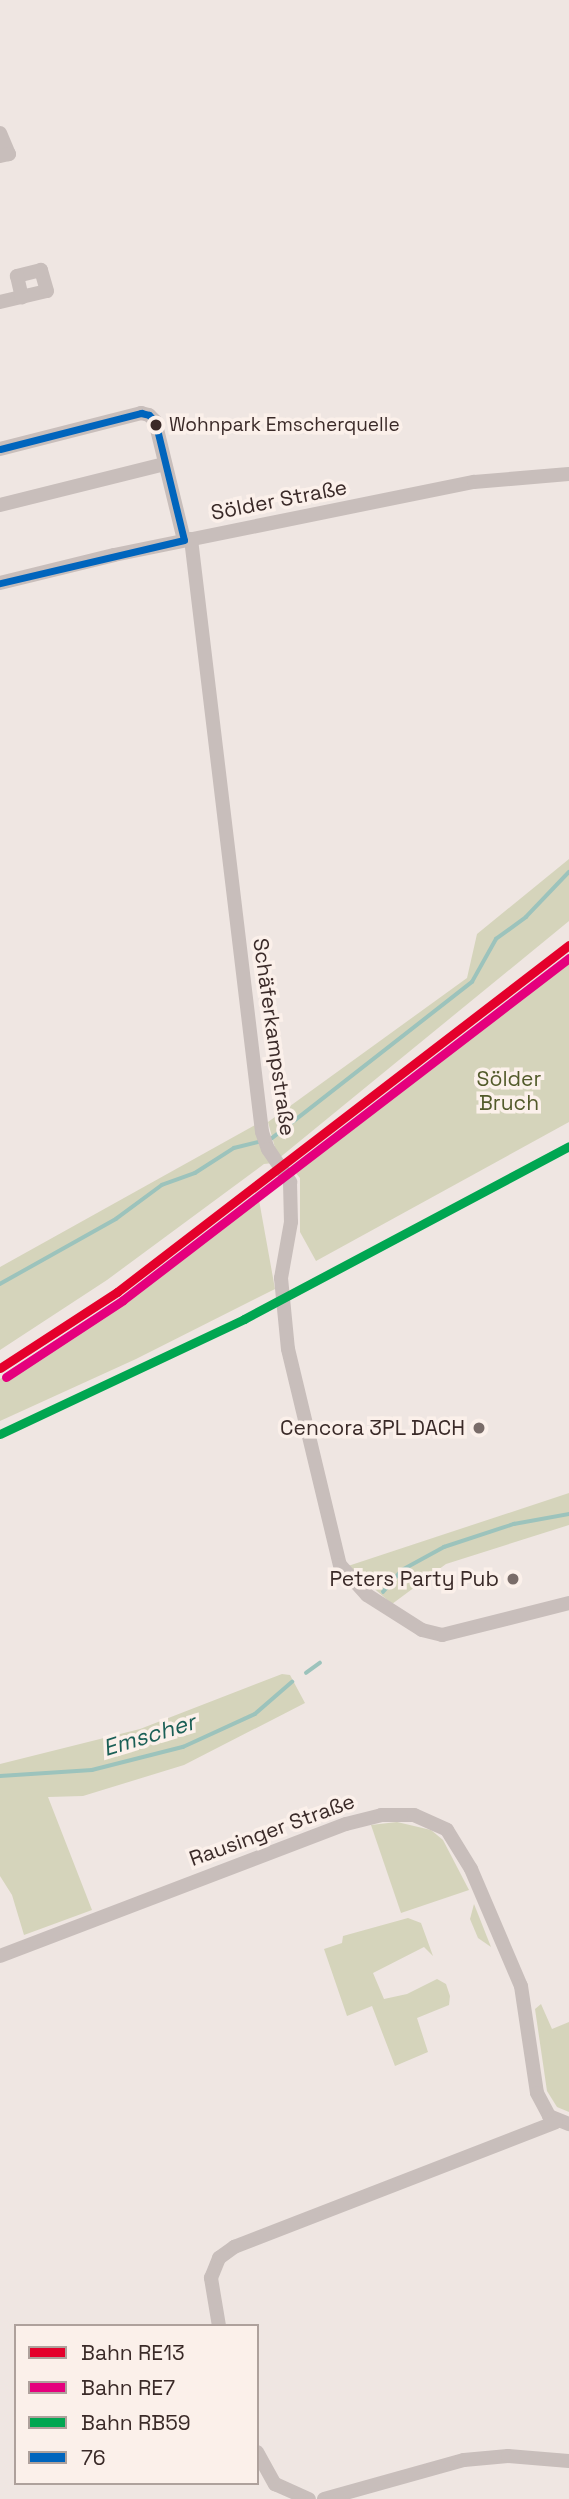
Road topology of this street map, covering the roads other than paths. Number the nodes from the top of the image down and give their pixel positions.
1 (0, 133) edge
2 (0, 156) edge
3 (22, 297) dead end
4 (0, 302) edge
5 (0, 449) edge
6 (165, 464) junction
7 (569, 474) edge
8 (0, 505) edge
9 (188, 540) junction
10 (0, 583) edge
11 (569, 1603) edge
12 (0, 1956) edge
13 (563, 2123) edge
14 (219, 2324) edge
15 (259, 2456) edge
16 (569, 2461) edge
17 (309, 2499) edge
18 (324, 2499) edge

1 - 2 street
3 - 4 street
5 - 6 street, Schäferkampstraße
6 - 8 street
6 - 9 street, Schäferkampstraße
7 - 9 street, Sölder Straße
9 - 10 street, Sölder Straße
9 - 11 street, Schäferkampstraße
12 - 13 street, Rausinger Straße
13 - 14 street
15 - 17 street
16 - 18 street

